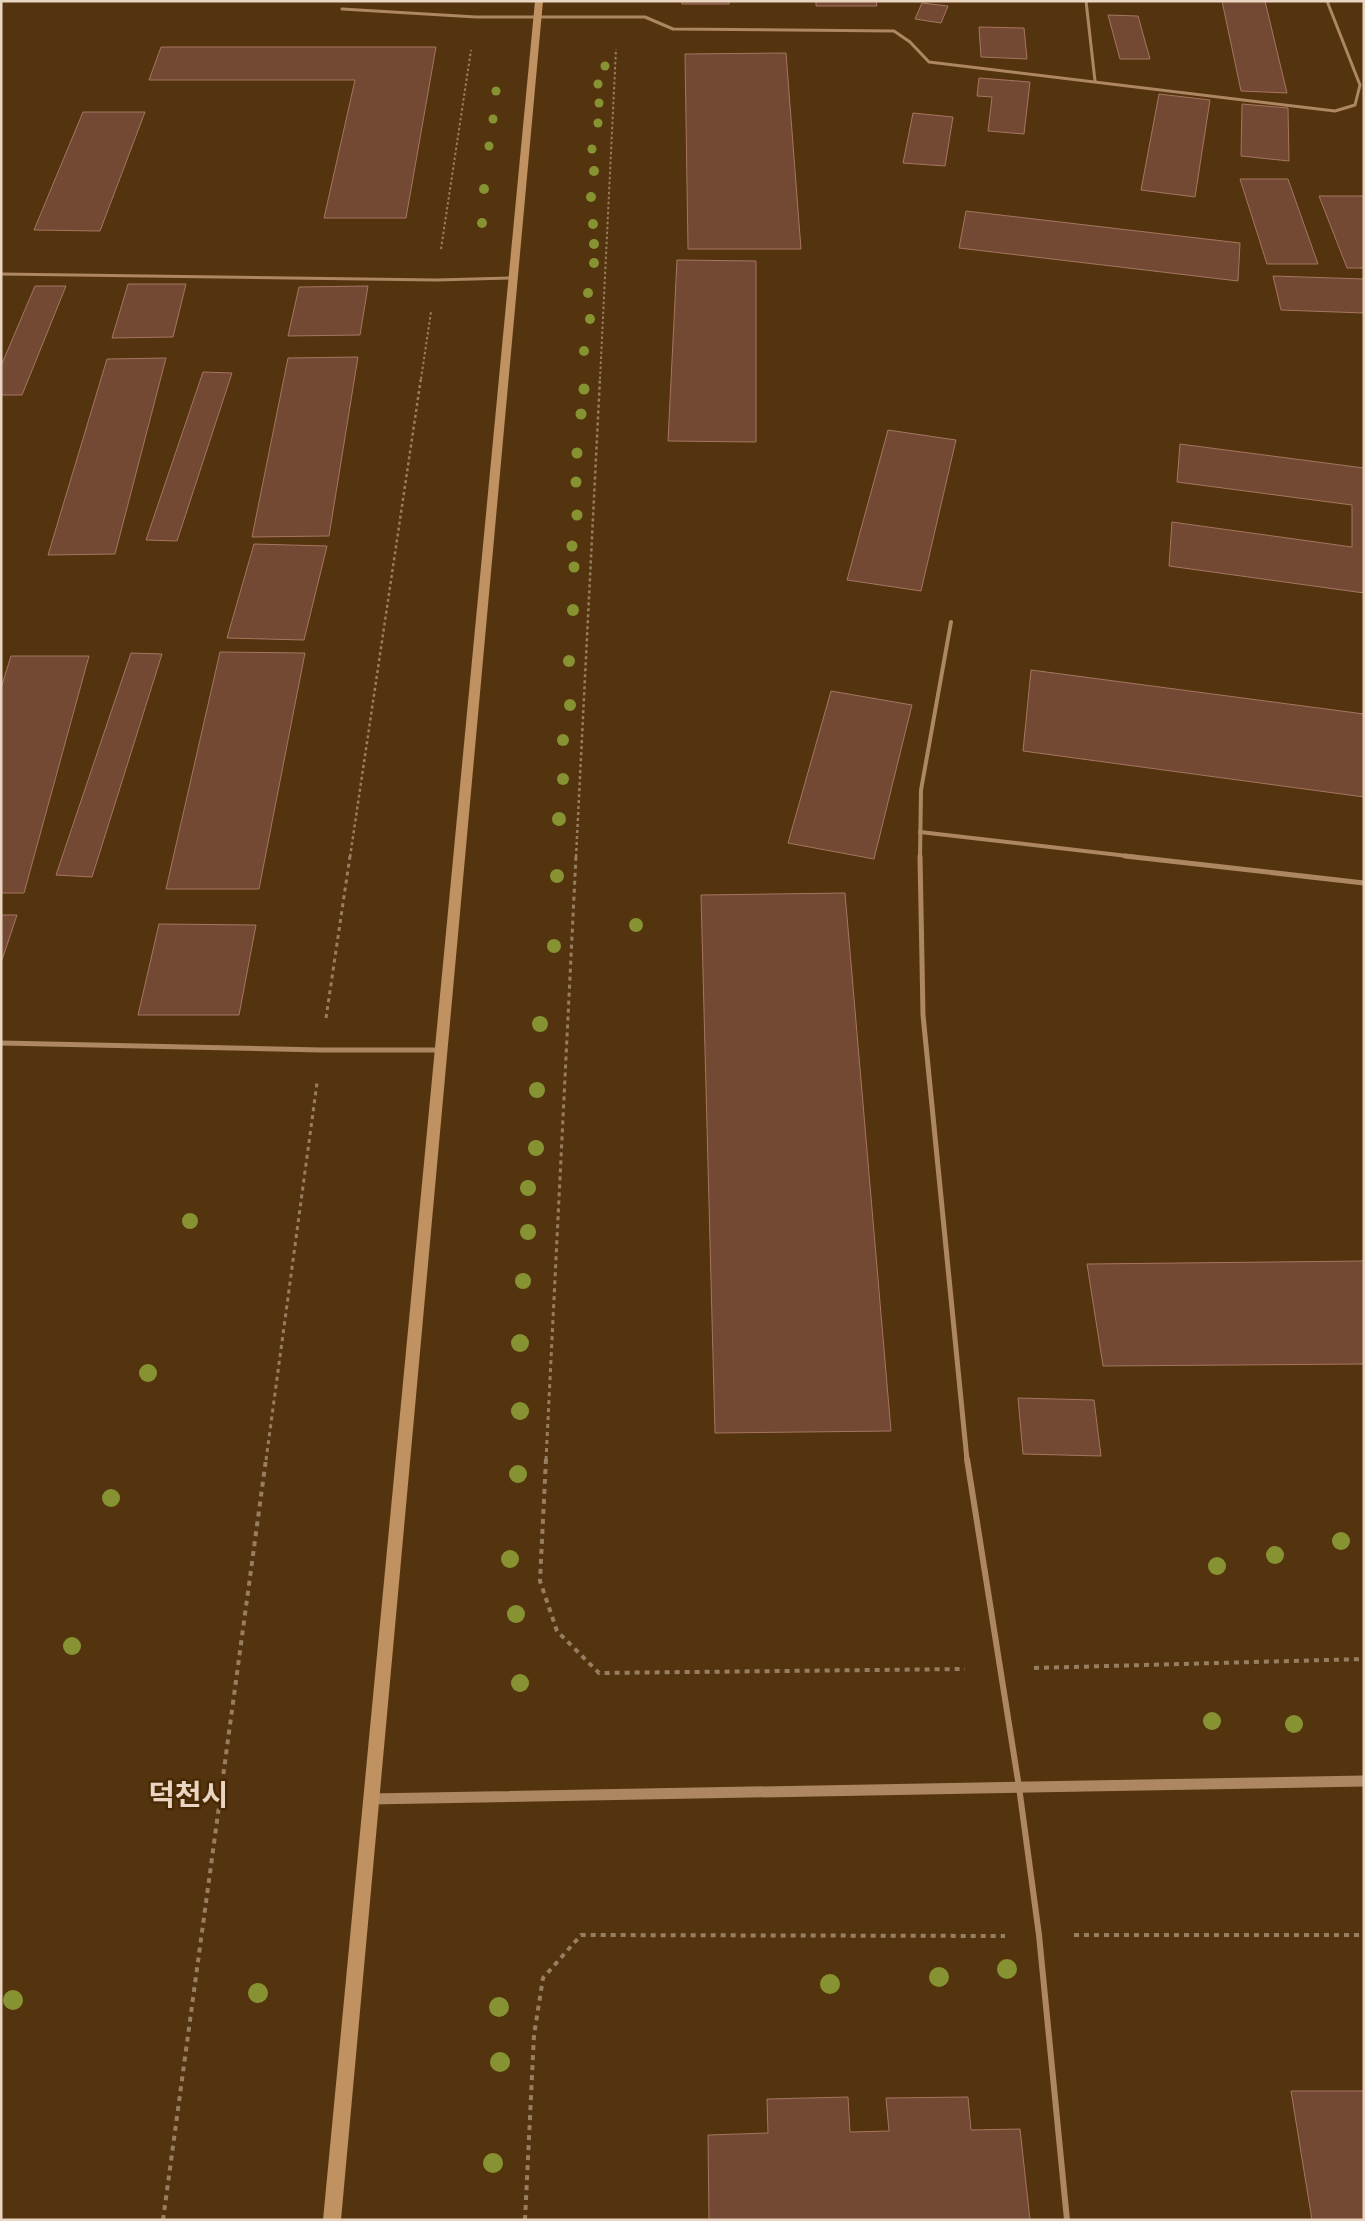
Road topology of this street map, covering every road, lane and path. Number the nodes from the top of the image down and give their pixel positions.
1 (540, 1) edge
2 (1086, 1) edge
3 (1327, 1) edge
4 (342, 9) dead end
5 (538, 16) junction
6 (476, 17) junction
7 (618, 17) junction
8 (1095, 81) junction
9 (1, 274) edge
10 (514, 278) junction
11 (436, 280) junction
12 (951, 622) dead end
13 (920, 832) junction
14 (1364, 883) edge
15 (1, 1043) edge
16 (321, 1050) junction
17 (441, 1050) junction
18 (1364, 1659) edge
19 (999, 1669) junction
20 (1364, 1781) edge
21 (1019, 1787) junction
22 (370, 1799) junction
23 (1364, 1935) edge
24 (1039, 1936) junction
25 (163, 2220) edge
26 (332, 2220) edge
27 (525, 2220) edge
28 (1067, 2220) edge

1 - 5 main road
2 - 8 street
3 - 8 street
4 - 6 street
5 - 6 street
5 - 7 street
5 - 10 main road
6 - 11 path
7 - 8 street
7 - 19 path
9 - 11 street
10 - 11 street
10 - 17 main road
11 - 16 path
12 - 13 street
13 - 14 street
13 - 19 street
15 - 16 street
16 - 17 street
16 - 25 path
17 - 22 main road
18 - 19 path
19 - 21 street
20 - 21 street
21 - 22 street
21 - 24 street
22 - 26 main road
23 - 24 path
24 - 27 path
24 - 28 street

